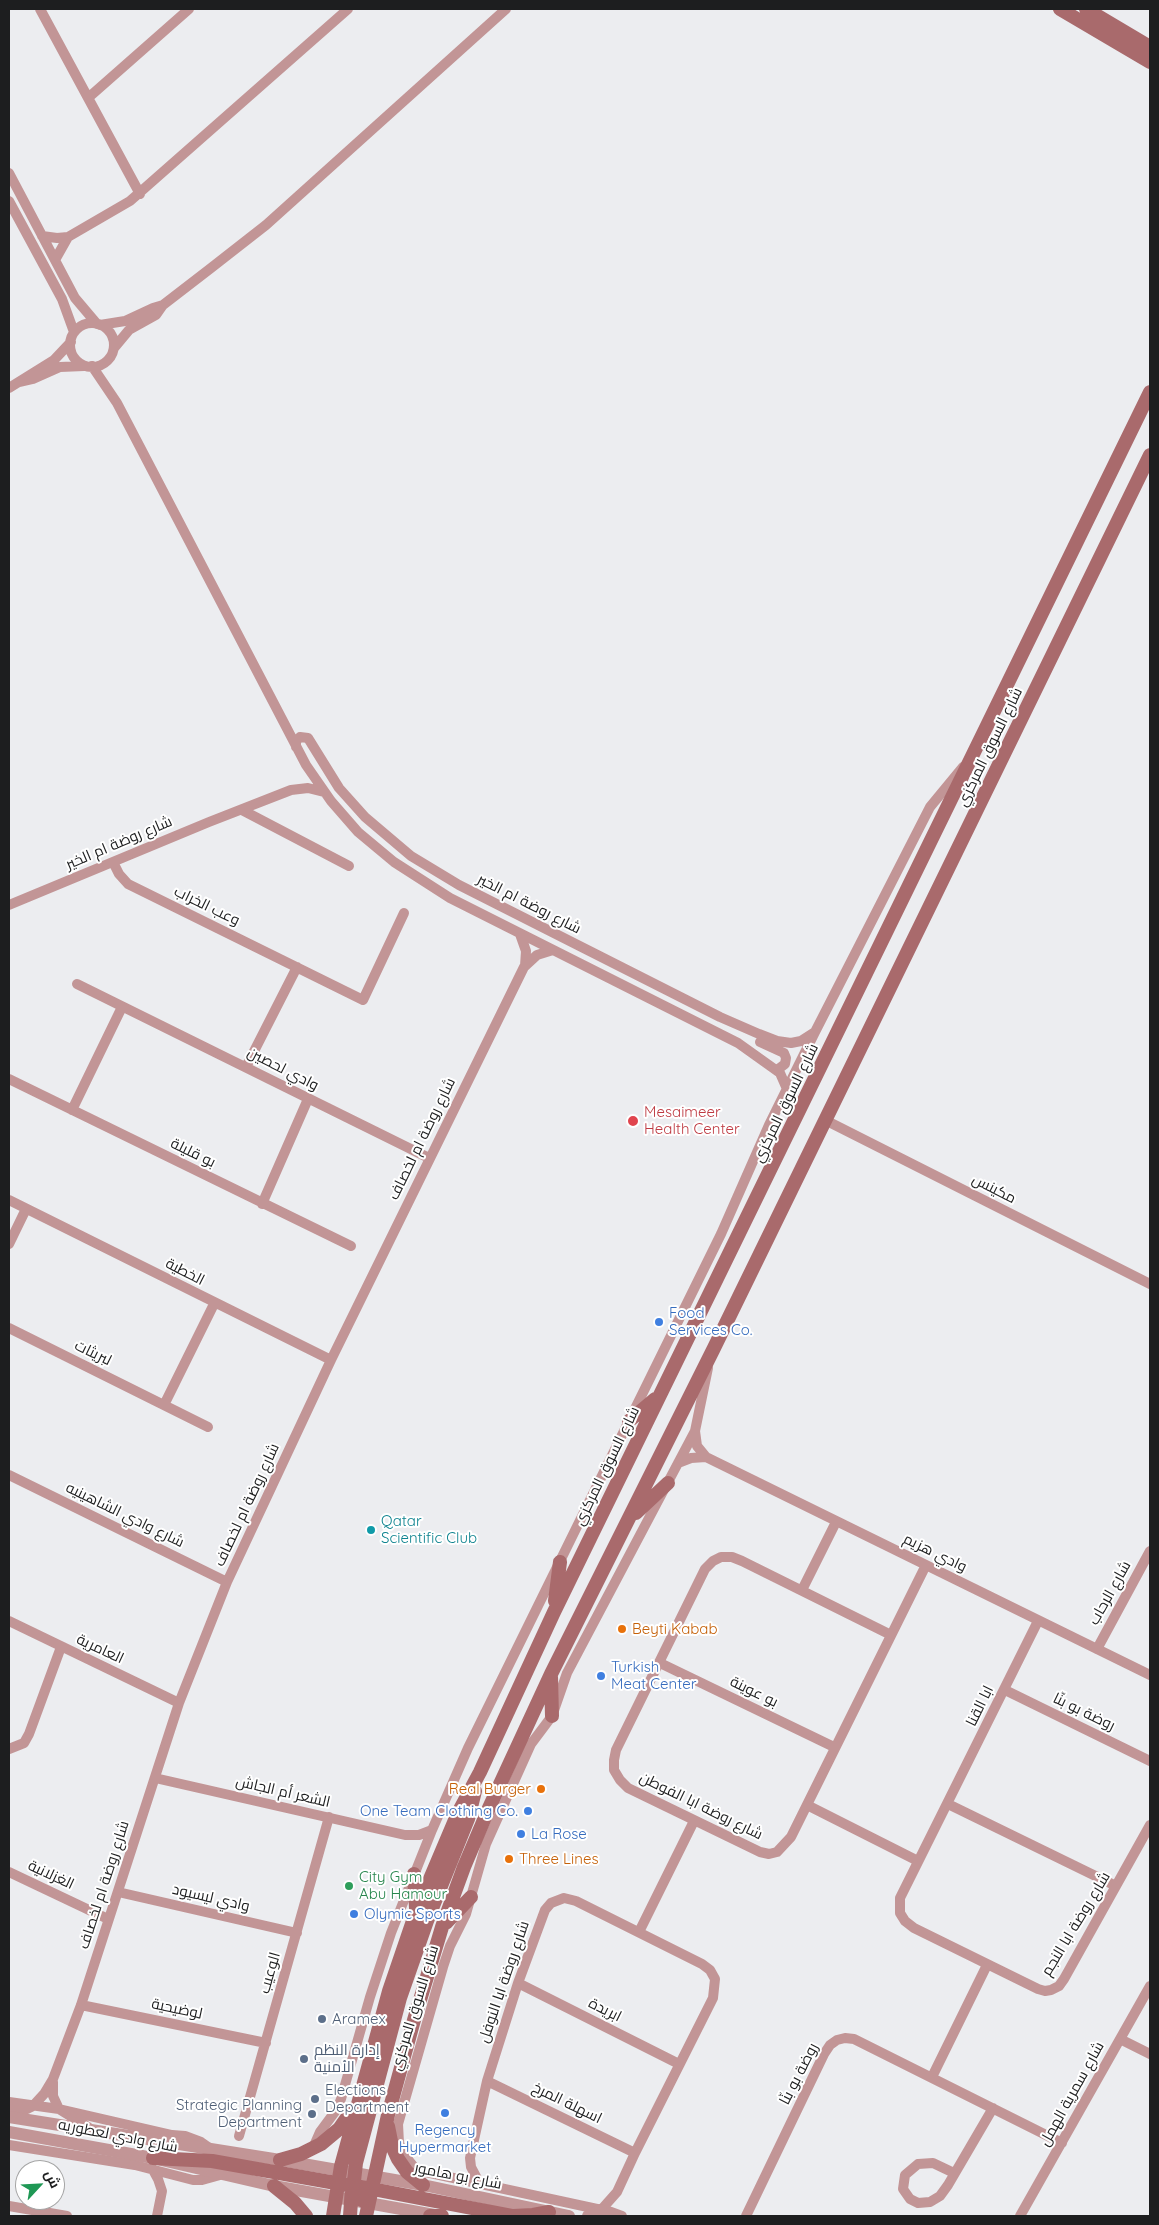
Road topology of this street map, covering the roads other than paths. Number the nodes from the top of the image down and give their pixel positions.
1 (40, 9) edge
2 (189, 9) edge
3 (348, 9) edge
4 (506, 9) edge
5 (1060, 9) edge
6 (1086, 9) edge
7 (1150, 47) edge
8 (1150, 62) edge
9 (88, 98) junction
10 (9, 173) edge
11 (140, 194) junction
12 (9, 201) edge
13 (42, 236) junction
14 (68, 237) junction
15 (55, 260) junction
16 (163, 305) junction
17 (99, 324) junction
18 (72, 337) junction
19 (114, 348) junction
20 (89, 366) junction
21 (18, 382) junction
22 (9, 388) edge
23 (1150, 392) edge
24 (1150, 454) edge
25 (296, 747) junction
26 (974, 755) junction
27 (306, 765) junction
28 (291, 790) junction
29 (324, 792) junction
30 (242, 810) junction
31 (113, 862) junction
32 (349, 866) dead end
33 (9, 905) edge
34 (404, 914) dead end
35 (520, 934) junction
36 (553, 950) junction
37 (297, 967) junction
38 (524, 967) junction
39 (77, 984) dead end
40 (122, 1007) junction
41 (736, 1025) junction
42 (815, 1032) junction
43 (246, 1067) junction
44 (776, 1070) junction
45 (9, 1079) edge
46 (787, 1089) junction
47 (308, 1099) junction
48 (72, 1110) junction
49 (825, 1120) junction
50 (429, 1158) junction
51 (9, 1200) edge
52 (262, 1204) junction
53 (26, 1209) junction
54 (9, 1244) edge
55 (351, 1246) dead end
56 (1150, 1284) edge
57 (214, 1304) junction
58 (9, 1328) edge
59 (713, 1350) junction
60 (331, 1360) junction
61 (660, 1396) junction
62 (164, 1405) junction
63 (629, 1421) junction
64 (208, 1428) dead end
65 (695, 1431) junction
66 (706, 1457) junction
67 (678, 1464) junction
68 (9, 1475) edge
69 (668, 1483) junction
70 (630, 1519) junction
71 (836, 1522) junction
72 (1150, 1551) edge
73 (560, 1562) junction
74 (926, 1565) junction
75 (1147, 1565) edge
76 (228, 1582) junction
77 (802, 1590) junction
78 (554, 1612) junction
79 (9, 1621) edge
80 (1038, 1621) junction
81 (890, 1635) junction
82 (61, 1647) junction
83 (1097, 1649) junction
84 (660, 1663) junction
85 (551, 1674) junction
86 (1150, 1675) edge
87 (1004, 1690) junction
88 (179, 1703) junction
89 (552, 1716) junction
90 (834, 1747) junction
91 (9, 1749) edge
92 (1150, 1761) edge
93 (480, 1772) junction
94 (155, 1778) junction
95 (948, 1804) junction
96 (807, 1805) junction
97 (330, 1817) junction
98 (694, 1820) junction
99 (1150, 1825) edge
100 (432, 1830) junction
101 (405, 1835) junction
102 (422, 1854) junction
103 (918, 1861) junction
104 (9, 1872) edge
105 (414, 1874) junction
106 (1116, 1886) junction
107 (118, 1892) junction
108 (470, 1897) junction
109 (416, 1912) junction
110 (900, 1914) joint
111 (108, 1919) junction
112 (442, 1927) junction
113 (639, 1932) junction
114 (297, 1933) junction
115 (987, 1964) junction
116 (518, 1983) junction
117 (1150, 1986) edge
118 (82, 2005) junction
119 (1120, 2039) junction
120 (266, 2043) junction
121 (1150, 2054) edge
122 (679, 2064) junction
123 (932, 2077) junction
124 (53, 2079) junction
125 (487, 2081) junction
126 (358, 2100) junction
127 (9, 2102) edge
128 (33, 2106) junction
129 (993, 2108) junction
130 (59, 2109) junction
131 (9, 2112) edge
132 (388, 2116) junction
133 (9, 2118) edge
134 (9, 2132) edge
135 (98, 2133) junction
136 (239, 2136) dead end
137 (1062, 2143) junction
138 (9, 2145) edge
139 (313, 2148) junction
140 (212, 2149) junction
141 (635, 2153) junction
142 (280, 2160) junction
143 (408, 2161) joint
144 (152, 2163) junction
145 (471, 2167) junction
146 (954, 2173) junction
147 (220, 2175) junction
148 (180, 2176) junction
149 (463, 2180) junction
150 (372, 2182) junction
151 (480, 2184) junction
152 (423, 2185) junction
153 (274, 2186) junction
154 (348, 2186) junction
155 (162, 2191) junction
156 (618, 2192) junction
157 (9, 2206) edge
158 (367, 2210) edge
159 (600, 2210) junction
160 (549, 2212) junction
161 (39, 2214) edge
162 (68, 2216) edge
163 (157, 2216) edge
164 (306, 2216) edge
165 (333, 2216) edge
166 (350, 2216) edge
167 (430, 2216) edge
168 (442, 2216) edge
169 (569, 2216) edge
170 (588, 2216) edge
171 (623, 2216) edge
172 (746, 2216) edge
173 (1020, 2216) edge

1 - 9 street
2 - 9 street
3 - 11 street
4 - 16 street
5 - 8 main road
6 - 7 main road
9 - 11 street
10 - 13 street
11 - 14 street
12 - 18 street
13 - 14 street
13 - 15 street
14 - 15 street
15 - 17 street
16 - 17 street
16 - 19 street
17 - 18 street
17 - 19 street
18 - 20 street
18 - 21 street
19 - 20 street
20 - 21 street
20 - 25 street
21 - 22 street
23 - 26 main road, شارع السوق المركزي
24 - 49 main road, شارع السوق المركزي
25 - 27 street, شارع روضة ام الخير
25 - 41 street, شارع روضة ام الخير
26 - 42 street, شارع السوق المركزي
26 - 61 main road, شارع السوق المركزي
27 - 28 street
27 - 29 street, شارع روضة ام الخير
28 - 29 street, شارع روضة ام الخير
28 - 30 street, شارع روضة ام الخير
29 - 35 street, شارع روضة ام الخير
30 - 31 street, شارع روضة ام الخير
30 - 32 street
31 - 33 street, شارع روضة ام الخير
31 - 37 street, وعب الخراب
34 - 37 street, وعب الخراب
35 - 36 street, شارع روضة ام الخير
35 - 38 street, شارع روضة ام لخصاف
36 - 38 street, شارع روضة ام لخصاف
36 - 44 street, شارع روضة ام الخير
37 - 43 street
38 - 50 street, شارع روضة ام لخصاف
39 - 40 street, وادي لحصين
40 - 43 street, وادي لحصين
40 - 48 street
41 - 42 street, شارع روضة ام الخير
41 - 44 street
42 - 46 street, شارع السوق المركزي
43 - 47 street, وادي لحصين
44 - 46 street, شارع روضة ام الخير
45 - 48 street, بو قليلة
46 - 63 street, شارع السوق المركزي
47 - 50 street, وادي لحصين
47 - 52 street
48 - 52 street, بو قليلة
49 - 56 street, مكينس
49 - 59 main road, شارع السوق المركزي
50 - 60 street, شارع روضة ام لخصاف
51 - 53 street, الخطية
52 - 55 street, بو قليلة
53 - 54 street
53 - 57 street, الخطية
57 - 60 street, الخطية
57 - 62 street
58 - 62 street, لبريثات
59 - 65 street, شارع السوق المركزي
59 - 70 main road, شارع السوق المركزي
60 - 76 street, شارع روضة ام لخصاف
61 - 63 main road
61 - 78 main road, شارع السوق المركزي
62 - 64 street, لبريثات
63 - 73 street, شارع السوق المركزي
65 - 66 street
65 - 67 street, شارع السوق المركزي
66 - 67 street
66 - 71 street, وادي هزيم
67 - 69 street, شارع السوق المركزي
68 - 76 street, شارع وادي الشاهينيه
69 - 70 main road
69 - 89 street, شارع السوق المركزي
70 - 85 main road, شارع السوق المركزي
71 - 74 street, وادي هزيم
71 - 77 street
72 - 75 street, شارع الرحاب
73 - 78 main road
73 - 100 street, شارع السوق المركزي
74 - 80 street, وادي هزيم
74 - 81 street, شارع روضة ابا الفوطن
75 - 83 street, شارع الرحاب
76 - 88 street, شارع روضة ام لخصاف
77 - 81 street, شارع روضة ابا الفوطن
77 - 84 street, شارع روضة ابا الفوطن
78 - 93 main road, شارع السوق المركزي
79 - 82 street, العامرية
80 - 83 street, وادي هزيم
80 - 87 street, ابا القنا
81 - 90 street, شارع روضة ابا الفوطن
82 - 88 street, العامرية
82 - 91 street
83 - 86 street, وادي هزيم
84 - 90 street, بو عوينة
84 - 98 street, شارع روضة ابا الفوطن
85 - 89 main road
85 - 112 main road, شارع السوق المركزي
87 - 92 street, روضة بو بنّا
87 - 95 street, ابا القنا
88 - 94 street, شارع روضة ام لخصاف
89 - 108 street, شارع السوق المركزي
90 - 96 street, شارع روضة ابا الفوطن
93 - 109 main road, شارع السوق المركزي
93 - 154 main road
94 - 97 street, الشعر أم الجاش
94 - 107 street, شارع روضة ام لخصاف
95 - 103 street, ابا القنا
95 - 106 street
96 - 98 street, شارع روضة ابا الفوطن
96 - 103 street
97 - 101 street, الشعر أم الجاش
97 - 114 street, الوعيب
98 - 113 street
99 - 106 street, شارع روضة ابا النجم
100 - 101 street, الشعر أم الجاش
100 - 102 street, شارع السوق المركزي
101 - 102 street
102 - 105 street, شارع السوق المركزي
103 - 110 street, ابا القنا
104 - 111 street, الغزلانية
105 - 109 main road
105 - 139 street, شارع السوق المركزي
106 - 115 street, شارع روضة ابا النجم
107 - 111 street, شارع روضة ام لخصاف
107 - 114 street, وادي ليسيود
108 - 112 main road
108 - 143 street, شارع السوق المركزي
109 - 126 main road, شارع السوق المركزي
110 - 115 street, شارع روضة ابا النجم
111 - 118 street, شارع روضة ام لخصاف
112 - 132 main road, شارع السوق المركزي
113 - 116 street, شارع روضة ابا النوفل
113 - 122 street, شارع روضة ابا النوفل
114 - 120 street, الوعيب
115 - 123 street
116 - 122 street, ابريدة
116 - 125 street, شارع روضة ابا النوفل
117 - 119 street, شارع سمرية الهمل
118 - 120 street, لوضيحية
118 - 124 street, شارع روضة ام لخصاف
119 - 121 street
119 - 137 street, شارع سمرية الهمل
120 - 136 street, الوعيب
122 - 141 street, شارع روضة ابا النوفل
123 - 129 street, روضة بو بنّا
123 - 172 street, روضة بو بنّا
124 - 128 street, شارع روضة ام لخصاف
124 - 130 street, شارع روضة ام لخصاف
125 - 141 street, اسهلة المرخ
125 - 145 street, شارع روضة ابا النوفل
126 - 139 main road
126 - 154 main road, شارع السوق المركزي
127 - 128 street, شارع وادي لعطوريه
128 - 130 street, شارع وادي لعطوريه
128 - 131 street
129 - 137 street, روضة بو بنّا
129 - 146 street
130 - 135 street
130 - 140 street, شارع وادي لعطوريه
132 - 150 main road, شارع السوق المركزي
132 - 152 main road
133 - 135 street, شارع وادي لعطوريه
134 - 144 street, شارع وادي لعطوريه
135 - 140 street, شارع وادي لعطوريه
137 - 173 street, شارع سمرية الهمل
138 - 144 street, شارع وادي لعطوريه
139 - 142 main road
140 - 142 street, شارع وادي لعطوريه
141 - 156 street, شارع روضة ابا النوفل
142 - 154 street, شارع وادي لعطوريه
143 - 149 street, شارع بو هامور
144 - 147 street, شارع وادي لعطوريه
144 - 148 street, شارع وادي لعطوريه
144 - 154 main road
144 - 155 street
145 - 149 street, شارع روضة ابا النوفل
145 - 151 street, شارع روضة ابا النوفل
146 - 146 street
147 - 148 street, شارع وادي لعطوريه
147 - 153 street, شارع وادي لعطوريه
148 - 155 street
149 - 151 street, شارع بو هامور
150 - 152 street, شارع بو هامور
150 - 154 main road
150 - 158 main road, شارع السوق المركزي
150 - 160 main road
151 - 159 street, شارع بو هامور
152 - 160 street, شارع بو هامور
153 - 154 street, شارع وادي لعطوريه
153 - 164 main road
154 - 158 main road
154 - 165 main road, شارع السوق المركزي
154 - 166 main road
155 - 163 street
156 - 159 street, شارع روضة ابا النوفل
156 - 171 street
157 - 161 street
158 - 168 street
159 - 170 street
159 - 171 street, شارع بو هامور
160 - 169 street, شارع بو هامور
161 - 162 street
167 - 168 main road

